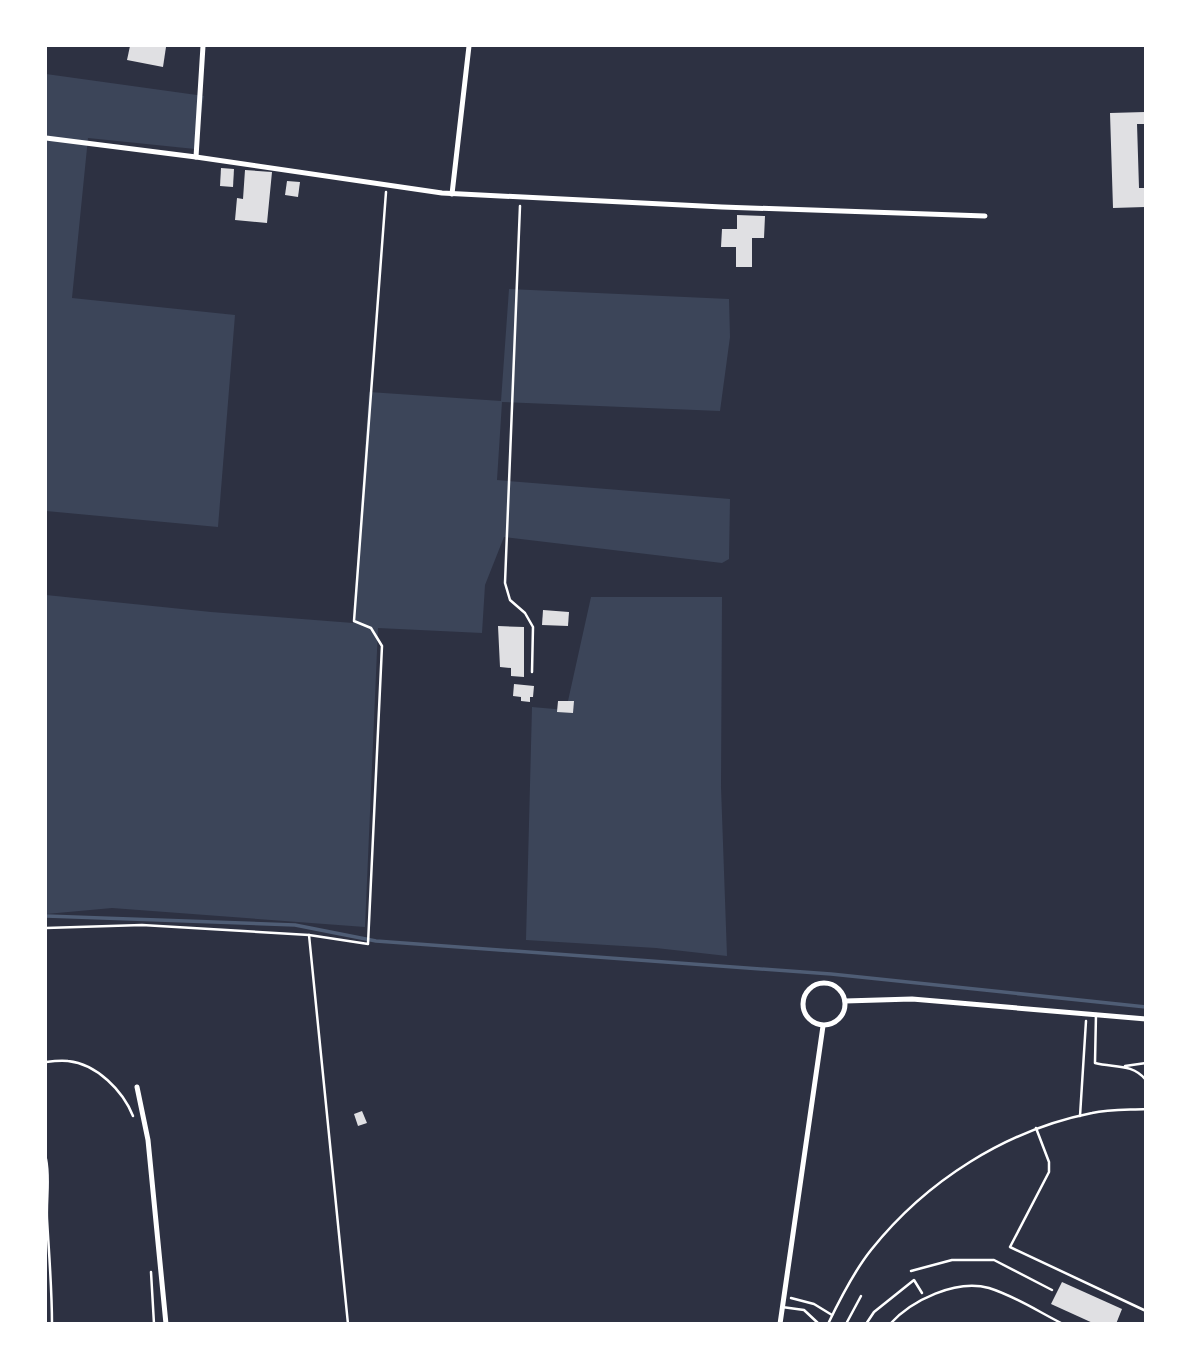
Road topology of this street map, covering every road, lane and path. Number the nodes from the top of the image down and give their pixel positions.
1 (203, 46) edge
2 (469, 46) edge
3 (46, 138) edge
4 (196, 157) junction
5 (387, 185) junction
6 (452, 194) junction
7 (520, 197) junction
8 (985, 216) dead end
9 (532, 672) dead end
10 (46, 928) edge
11 (309, 935) junction
12 (845, 1001) junction
13 (1086, 1014) junction
14 (1096, 1014) junction
15 (1146, 1019) edge
16 (823, 1026) junction
17 (46, 1062) edge
18 (1146, 1063) edge
19 (1125, 1066) junction
20 (1146, 1080) edge
21 (138, 1087) dead end
22 (1146, 1109) edge
23 (1080, 1116) junction
24 (135, 1122) dead end
25 (1036, 1128) junction
26 (46, 1159) edge
27 (911, 1271) dead end
28 (151, 1272) dead end
29 (1052, 1290) dead end
30 (862, 1296) dead end
31 (923, 1297) junction
32 (782, 1307) junction
33 (1146, 1311) edge
34 (52, 1324) edge
35 (154, 1324) edge
36 (166, 1324) edge
37 (348, 1324) edge
38 (780, 1324) edge
39 (819, 1324) edge
40 (828, 1324) edge
41 (846, 1324) edge
42 (866, 1324) edge
43 (890, 1324) edge
44 (1063, 1324) edge

1 - 4 street
2 - 6 street
3 - 4 street
4 - 5 street
5 - 6 street
5 - 11 path
6 - 7 street
7 - 8 street
7 - 9 path
10 - 11 path
11 - 37 path
12 - 13 street
12 - 16 street
12 - 16 street
13 - 14 street
13 - 23 path
14 - 15 street
14 - 19 lane
16 - 32 street
17 - 24 path
18 - 19 lane
19 - 20 lane
21 - 36 street
22 - 23 path
23 - 25 path
25 - 33 path
25 - 40 path
26 - 34 path
27 - 29 lane
28 - 35 path
30 - 41 lane
31 - 42 path
31 - 43 lane
31 - 44 lane
32 - 38 street
32 - 39 lane

